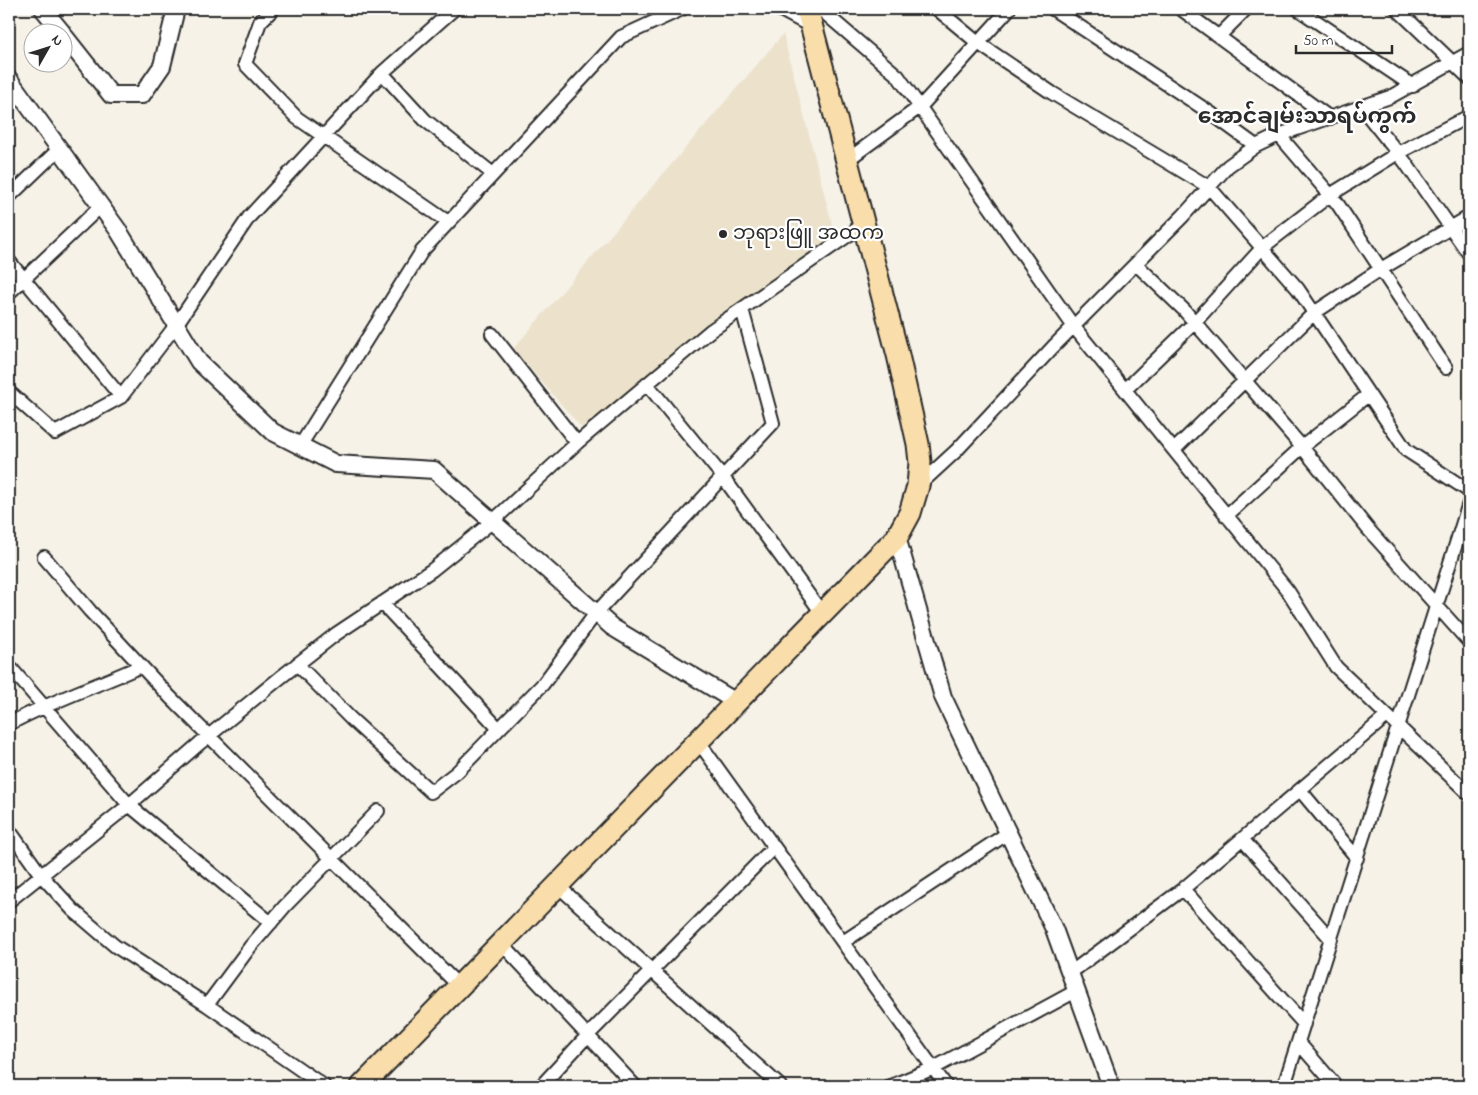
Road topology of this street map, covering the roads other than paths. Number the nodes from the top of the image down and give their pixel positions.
1 (44, 9) edge
2 (176, 9) edge
3 (273, 9) edge
4 (454, 9) edge
5 (682, 9) edge
6 (783, 9) edge
7 (937, 9) edge
8 (1009, 9) edge
9 (1053, 9) edge
10 (1181, 9) edge
11 (1246, 9) edge
12 (1298, 9) edge
13 (1397, 9) edge
14 (812, 13) edge
15 (54, 22) edge
16 (1220, 35) junction
17 (978, 43) junction
18 (72, 46) edge
19 (1469, 53) edge
20 (1453, 62) junction
21 (382, 73) junction
22 (1469, 78) edge
23 (1413, 86) junction
24 (12, 89) edge
25 (921, 106) junction
26 (1361, 107) junction
27 (1469, 116) edge
28 (1330, 118) junction
29 (1279, 135) junction
30 (324, 136) junction
31 (1256, 146) junction
32 (59, 149) junction
33 (1398, 153) junction
34 (846, 161) junction
35 (493, 174) junction
36 (1209, 187) junction
37 (1330, 195) junction
38 (9, 197) edge
39 (100, 206) junction
40 (1469, 216) edge
41 (448, 222) junction
42 (863, 225) junction
43 (1450, 227) junction
44 (1263, 247) junction
45 (1469, 254) edge
46 (9, 261) edge
47 (1136, 264) junction
48 (1381, 269) junction
49 (23, 278) junction
50 (9, 293) edge
51 (742, 309) junction
52 (1314, 313) junction
53 (1195, 322) junction
54 (176, 325) junction
55 (1074, 327) junction
56 (492, 334) dead end
57 (1446, 368) dead end
58 (1245, 382) junction
59 (647, 384) junction
60 (1125, 390) junction
61 (9, 392) edge
62 (1368, 395) junction
63 (121, 397) junction
64 (578, 443) junction
65 (300, 446) junction
66 (1302, 447) junction
67 (1174, 450) junction
68 (723, 477) junction
69 (918, 486) junction
70 (1469, 490) edge
71 (1469, 503) edge
72 (1226, 516) junction
73 (493, 522) junction
74 (896, 537) junction
75 (44, 557) dead end
76 (382, 603) junction
77 (1437, 606) junction
78 (596, 613) junction
79 (822, 613) junction
80 (1469, 642) edge
81 (297, 664) junction
82 (9, 666) edge
83 (141, 666) junction
84 (736, 702) junction
85 (43, 705) junction
86 (1387, 716) junction
87 (9, 724) edge
88 (1399, 727) junction
89 (499, 729) junction
90 (210, 735) junction
91 (698, 741) junction
92 (1300, 790) junction
93 (1469, 794) edge
94 (129, 804) junction
95 (378, 811) dead end
96 (9, 830) edge
97 (1008, 833) junction
98 (1242, 839) junction
99 (774, 847) junction
100 (331, 857) junction
101 (1357, 858) junction
102 (41, 875) junction
103 (557, 885) junction
104 (1183, 889) junction
105 (9, 901) edge
106 (270, 923) junction
107 (1331, 939) junction
108 (843, 942) junction
109 (501, 943) junction
110 (652, 971) junction
111 (1070, 973) junction
112 (459, 986) junction
113 (1076, 991) junction
114 (207, 1005) junction
115 (1304, 1024) junction
116 (589, 1034) junction
117 (1298, 1042) junction
118 (934, 1068) junction
119 (324, 1086) edge
120 (362, 1086) edge
121 (541, 1086) edge
122 (635, 1086) edge
123 (780, 1086) edge
124 (891, 1086) edge
125 (946, 1086) edge
126 (1111, 1086) edge
127 (1284, 1086) edge
128 (1336, 1086) edge

1 - 15 street
2 - 18 street
3 - 30 street
4 - 21 street
5 - 35 street
6 - 14 street
7 - 17 street
8 - 17 street
9 - 31 street
10 - 16 street
11 - 16 street
12 - 23 street
13 - 20 street
14 - 25 street
14 - 34 highway
16 - 28 street
17 - 25 street
17 - 36 street
19 - 20 street
20 - 22 street
20 - 23 street
21 - 30 street
21 - 35 street
23 - 26 street
24 - 32 street
25 - 34 street
25 - 55 street
26 - 28 street
26 - 33 street
27 - 33 street
28 - 29 street
29 - 31 street
29 - 37 street
30 - 41 street
30 - 54 street
31 - 36 street
32 - 38 street
32 - 39 street
33 - 37 street
33 - 43 street
34 - 42 highway
35 - 41 street
36 - 44 street
36 - 47 street
37 - 44 street
37 - 48 street
39 - 49 street
39 - 54 street
40 - 43 street
41 - 65 street
42 - 51 street
42 - 69 highway
43 - 45 street
43 - 48 street
44 - 52 street
44 - 53 street
46 - 49 street
47 - 53 street
47 - 55 street
48 - 52 street
48 - 57 street
49 - 50 street
49 - 63 street
51 - 59 street
51 - 68 street
52 - 58 street
52 - 62 street
53 - 58 street
53 - 60 street
54 - 63 street
54 - 65 street
55 - 60 street
55 - 69 street
56 - 64 street
58 - 66 street
58 - 67 street
59 - 64 street
59 - 68 street
60 - 67 street
61 - 63 street
62 - 66 street
62 - 70 street
64 - 73 street
65 - 73 street
66 - 72 street
66 - 77 street
67 - 72 street
68 - 78 street
68 - 79 street
69 - 74 highway
71 - 77 street
72 - 86 street
73 - 76 street
73 - 78 street
74 - 79 highway
74 - 97 street
75 - 83 street
76 - 81 street
76 - 89 street
77 - 80 street
77 - 88 street
78 - 84 street
78 - 89 street
79 - 84 highway
81 - 89 street
81 - 90 street
82 - 85 street
83 - 85 street
83 - 90 street
84 - 91 highway
85 - 87 street
85 - 94 street
86 - 88 street
86 - 92 street
88 - 93 street
88 - 101 street
90 - 94 street
90 - 100 street
91 - 99 street
91 - 103 highway
92 - 98 street
92 - 101 street
94 - 102 street
94 - 106 street
95 - 100 street
96 - 102 street
97 - 108 street
97 - 111 street
98 - 104 street
98 - 107 street
99 - 108 street
99 - 110 street
100 - 106 street
100 - 112 street
101 - 107 street
102 - 105 street
102 - 114 street
103 - 109 highway
103 - 110 street
104 - 111 street
104 - 115 street
106 - 114 street
107 - 115 street
108 - 118 street
109 - 112 highway
109 - 116 street
110 - 116 street
110 - 123 street
111 - 113 street
112 - 120 highway
113 - 118 street
113 - 126 street
114 - 119 street
115 - 117 street
116 - 121 street
116 - 122 street
117 - 127 street
117 - 128 street
118 - 124 street
118 - 125 street

